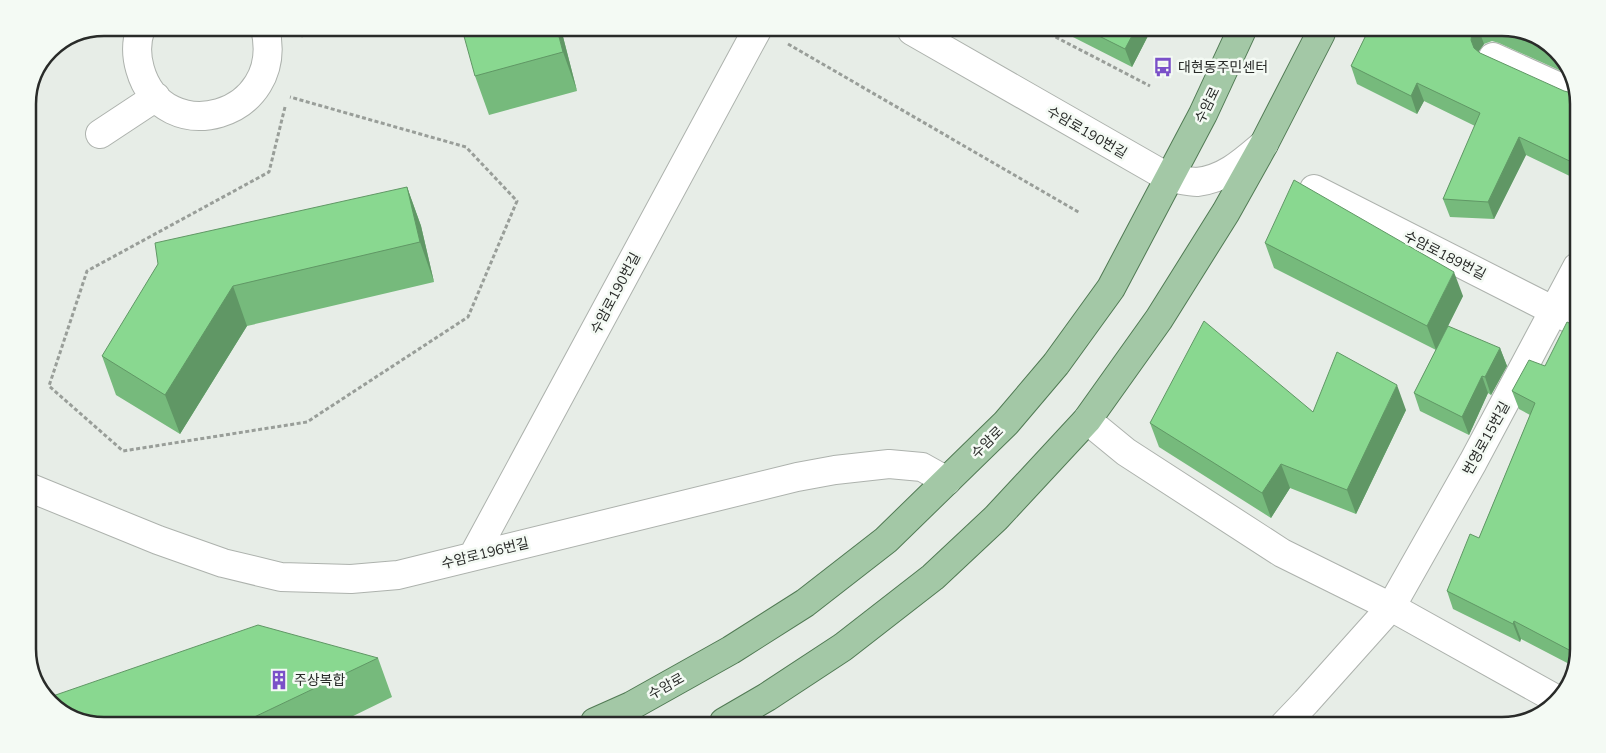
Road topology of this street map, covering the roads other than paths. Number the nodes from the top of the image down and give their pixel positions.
1 (138, 36) edge
2 (266, 36) edge
3 (768, 36) edge
4 (921, 36) edge
5 (1239, 36) edge
6 (1318, 36) edge
7 (1493, 57) edge
8 (1568, 91) edge
9 (156, 97) junction
10 (100, 134) dead end
11 (1264, 144) junction
12 (1170, 178) junction
13 (1314, 189) edge
14 (1570, 296) edge
15 (1565, 316) edge
16 (1087, 420) junction
17 (947, 481) junction
18 (36, 490) edge
19 (473, 556) junction
20 (1391, 607) junction
21 (1551, 696) edge
22 (606, 717) edge
23 (733, 717) edge
24 (1292, 717) edge

1 - 9 street
2 - 9 street
3 - 19 street, 수암로190번길
4 - 12 street, 수암로190번길
5 - 12 main road, 수암로
6 - 11 main road
7 - 8 street
9 - 10 street
11 - 12 street, 수암로190번길
11 - 16 main road
12 - 17 main road, 수암로
13 - 15 street, 수암로189번길
14 - 15 street, 번영로15번길
15 - 20 street, 번영로15번길
16 - 20 street
16 - 23 main road
17 - 19 street, 수암로196번길
17 - 22 main road, 수암로
18 - 19 street, 수암로196번길
20 - 21 street
20 - 24 street, 번영로15번길

